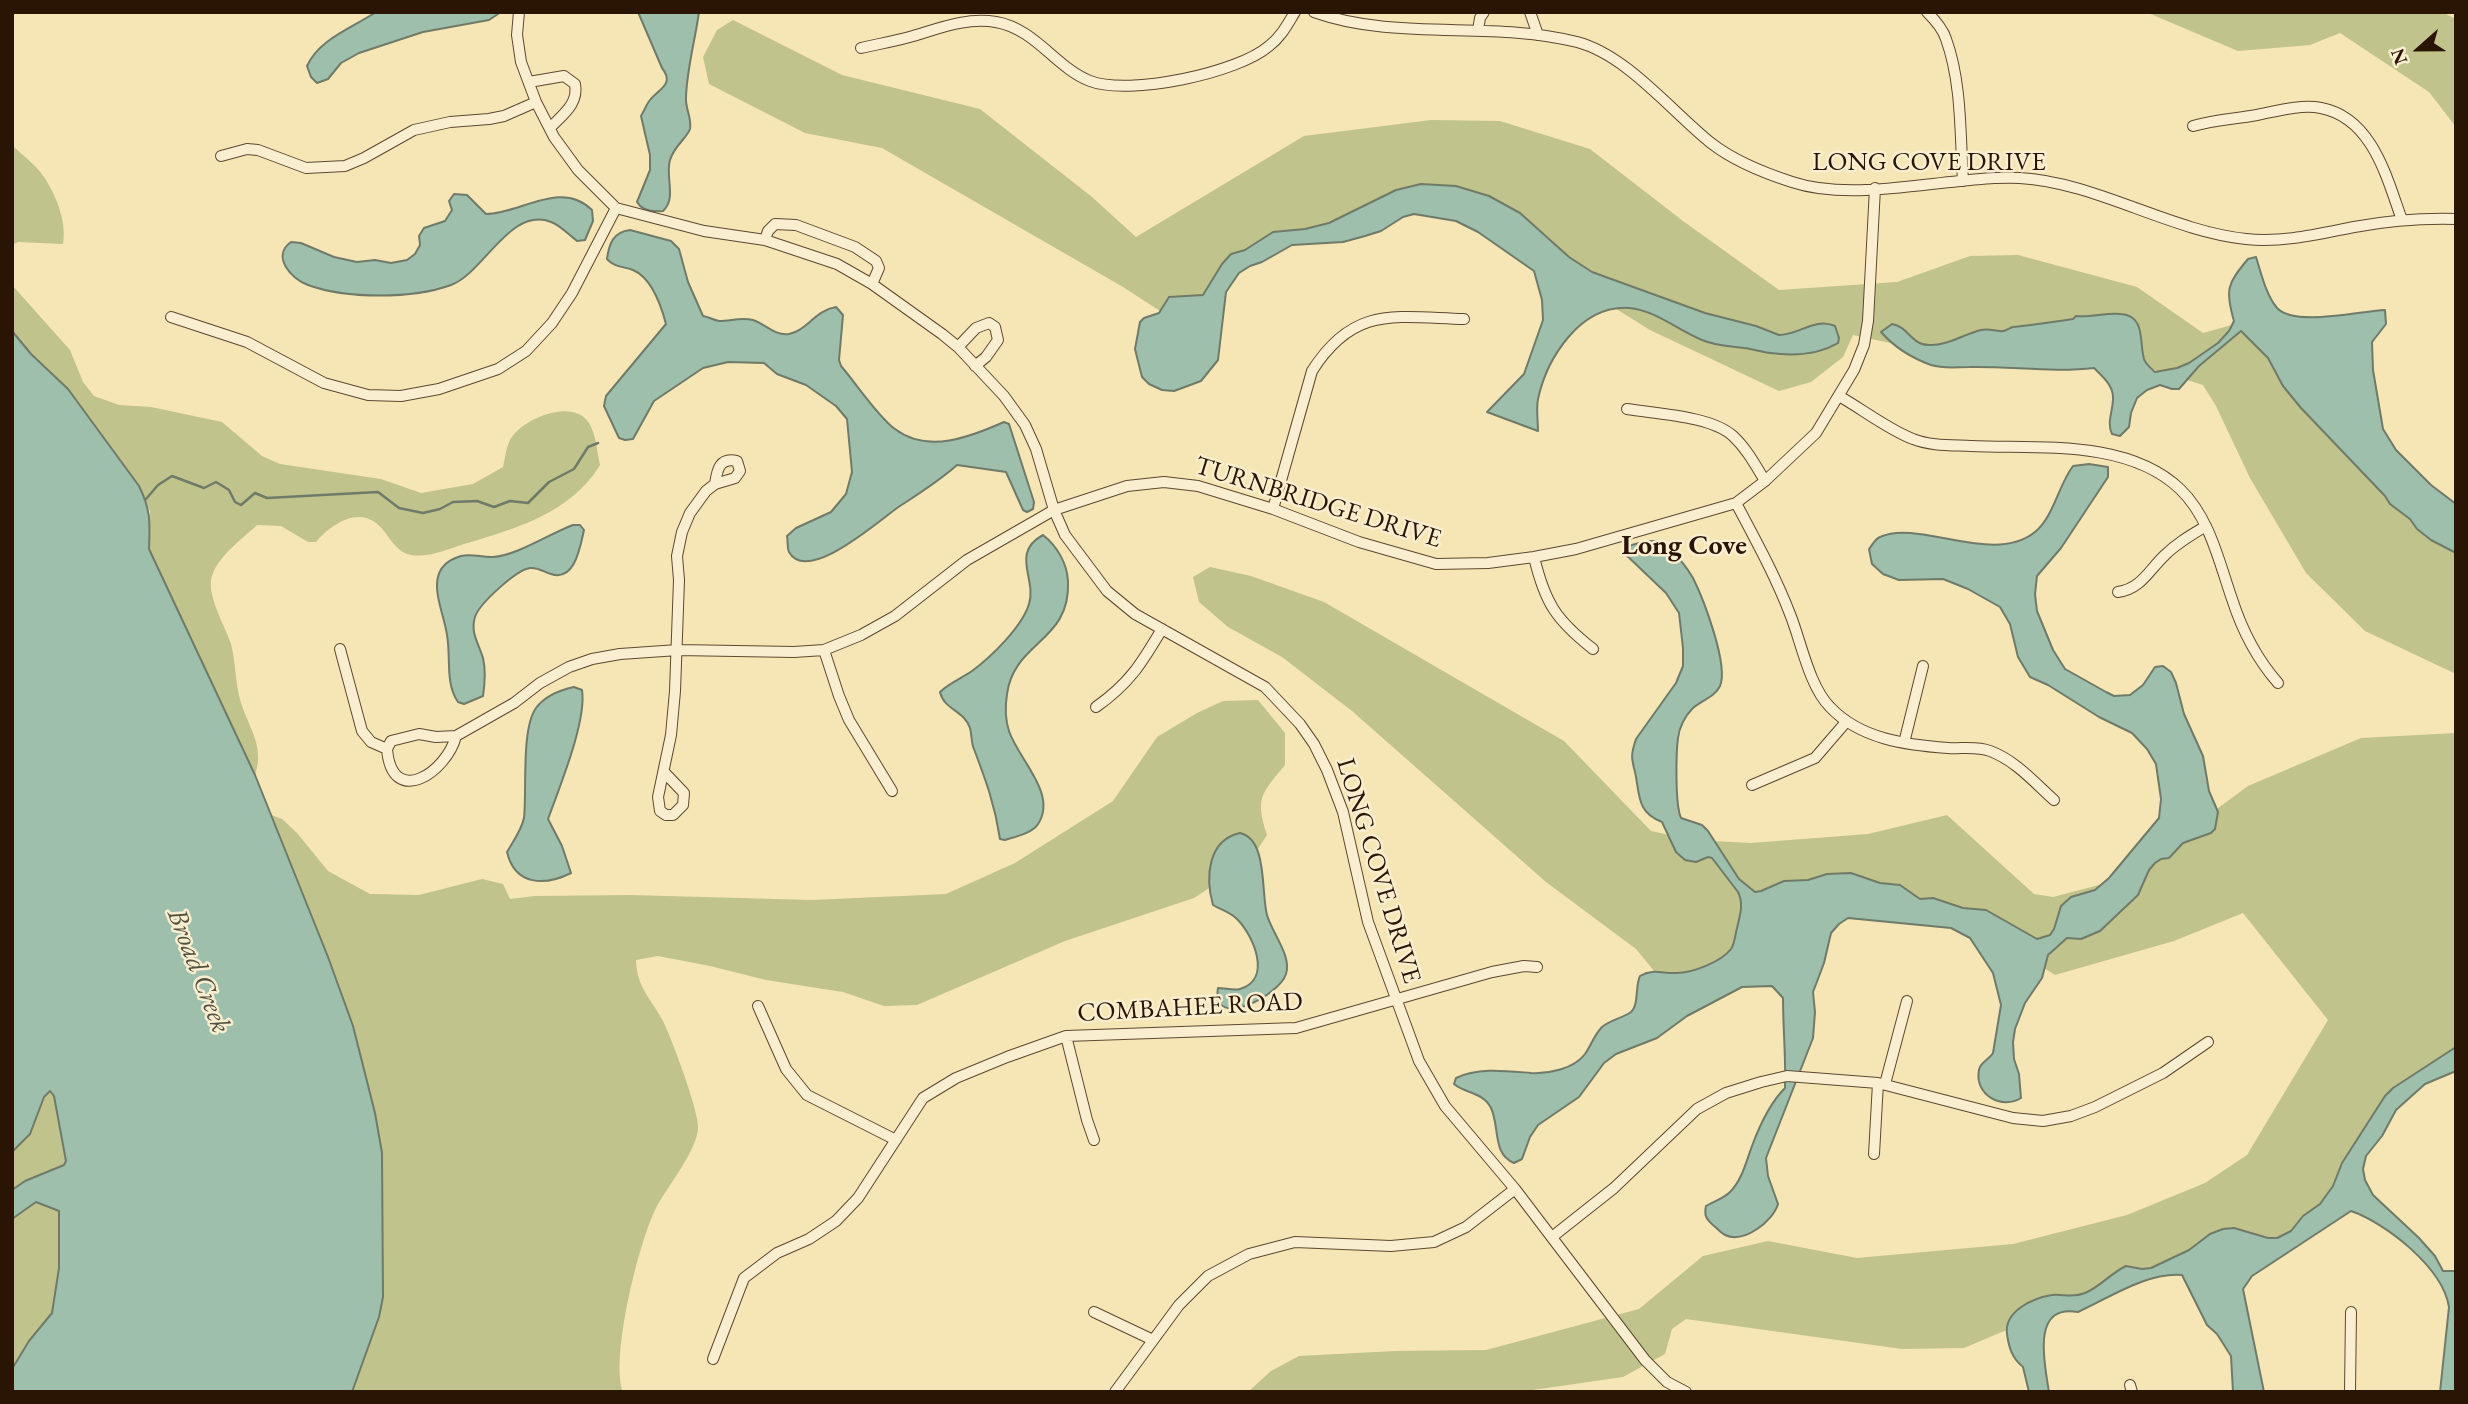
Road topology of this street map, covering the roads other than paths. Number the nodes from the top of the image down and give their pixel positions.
1 (519, 12) edge
2 (1295, 12) edge
3 (1314, 12) edge
4 (1484, 12) edge
5 (1530, 12) edge
6 (1927, 12) edge
7 (1478, 30) junction
8 (1538, 35) junction
9 (861, 48) dead end
10 (528, 82) junction
11 (536, 102) junction
12 (2193, 126) dead end
13 (550, 128) junction
14 (221, 156) dead end
15 (1963, 181) junction
16 (1875, 188) junction
17 (616, 208) junction
18 (2456, 219) edge
19 (2402, 220) junction
20 (765, 240) junction
21 (872, 284) junction
22 (171, 317) dead end
23 (1464, 319) dead end
24 (958, 347) junction
25 (975, 366) junction
26 (1839, 396) junction
27 (1627, 409) dead end
28 (1765, 481) junction
29 (715, 484) dead end
30 (1736, 503) junction
31 (1272, 509) junction
32 (1054, 510) junction
33 (2206, 526) junction
34 (1534, 557) junction
35 (2118, 592) dead end
36 (1162, 629) junction
37 (340, 649) dead end
38 (1593, 649) dead end
39 (678, 650) junction
40 (824, 650) junction
41 (1923, 666) dead end
42 (2278, 683) dead end
43 (1096, 707) dead end
44 (1846, 722) junction
45 (456, 736) junction
46 (1904, 743) junction
47 (387, 749) junction
48 (664, 772) dead end
49 (1752, 785) dead end
50 (892, 791) dead end
51 (2054, 800) dead end
52 (1536, 967) dead end
53 (1396, 1001) junction
54 (1907, 1001) dead end
55 (758, 1006) dead end
56 (1066, 1036) junction
57 (2208, 1042) dead end
58 (1881, 1084) junction
59 (896, 1140) junction
60 (1094, 1140) dead end
61 (1874, 1154) dead end
62 (1515, 1189) junction
63 (1552, 1237) junction
64 (1094, 1312) dead end
65 (2351, 1312) dead end
66 (1153, 1340) junction
67 (713, 1359) dead end
68 (1680, 1391) edge
69 (1115, 1392) edge
70 (2350, 1392) edge

1 - 10 street, LONG COVE DRIVE
2 - 9 street
3 - 7 street, LONG COVE DRIVE
4 - 7 street
5 - 8 street
6 - 15 street
7 - 8 street, LONG COVE DRIVE
8 - 16 street, LONG COVE DRIVE
10 - 11 street, LONG COVE DRIVE
10 - 13 street
11 - 13 street, LONG COVE DRIVE
11 - 14 street
12 - 19 street
13 - 17 street, LONG COVE DRIVE
15 - 16 street, LONG COVE DRIVE
15 - 19 street, LONG COVE DRIVE
16 - 26 street, TURNBRIDGE DRIVE
17 - 20 street, LONG COVE DRIVE
17 - 22 street
18 - 19 street, LONG COVE DRIVE
20 - 21 street, LONG COVE DRIVE
20 - 21 street
21 - 24 street, LONG COVE DRIVE
23 - 31 street
24 - 25 street, LONG COVE DRIVE
24 - 25 street
25 - 32 street, LONG COVE DRIVE
26 - 28 street, TURNBRIDGE DRIVE
26 - 33 street
27 - 28 street
28 - 30 street, TURNBRIDGE DRIVE
29 - 39 street
30 - 34 street, TURNBRIDGE DRIVE
30 - 44 street
31 - 32 street, TURNBRIDGE DRIVE
31 - 34 street, TURNBRIDGE DRIVE
32 - 36 street, LONG COVE DRIVE
32 - 40 street, TURNBRIDGE DRIVE
33 - 35 street
33 - 42 street
34 - 38 street
36 - 43 street
36 - 53 street, LONG COVE DRIVE
37 - 47 street
39 - 40 street, TURNBRIDGE DRIVE
39 - 45 street, TURNBRIDGE DRIVE
39 - 48 street
40 - 50 street
41 - 46 street
44 - 46 street
44 - 49 street
45 - 47 street
45 - 47 street, TURNBRIDGE DRIVE
46 - 51 street
52 - 53 street, COMBAHEE ROAD
53 - 56 street, COMBAHEE ROAD
53 - 62 street, LONG COVE DRIVE
54 - 58 street
55 - 59 street
56 - 59 street, COMBAHEE ROAD
56 - 60 street
57 - 58 street
58 - 61 street
58 - 63 street
59 - 67 street, COMBAHEE ROAD
62 - 63 street, LONG COVE DRIVE
62 - 66 street
63 - 68 street, LONG COVE DRIVE
64 - 66 street
65 - 70 street
66 - 69 street

